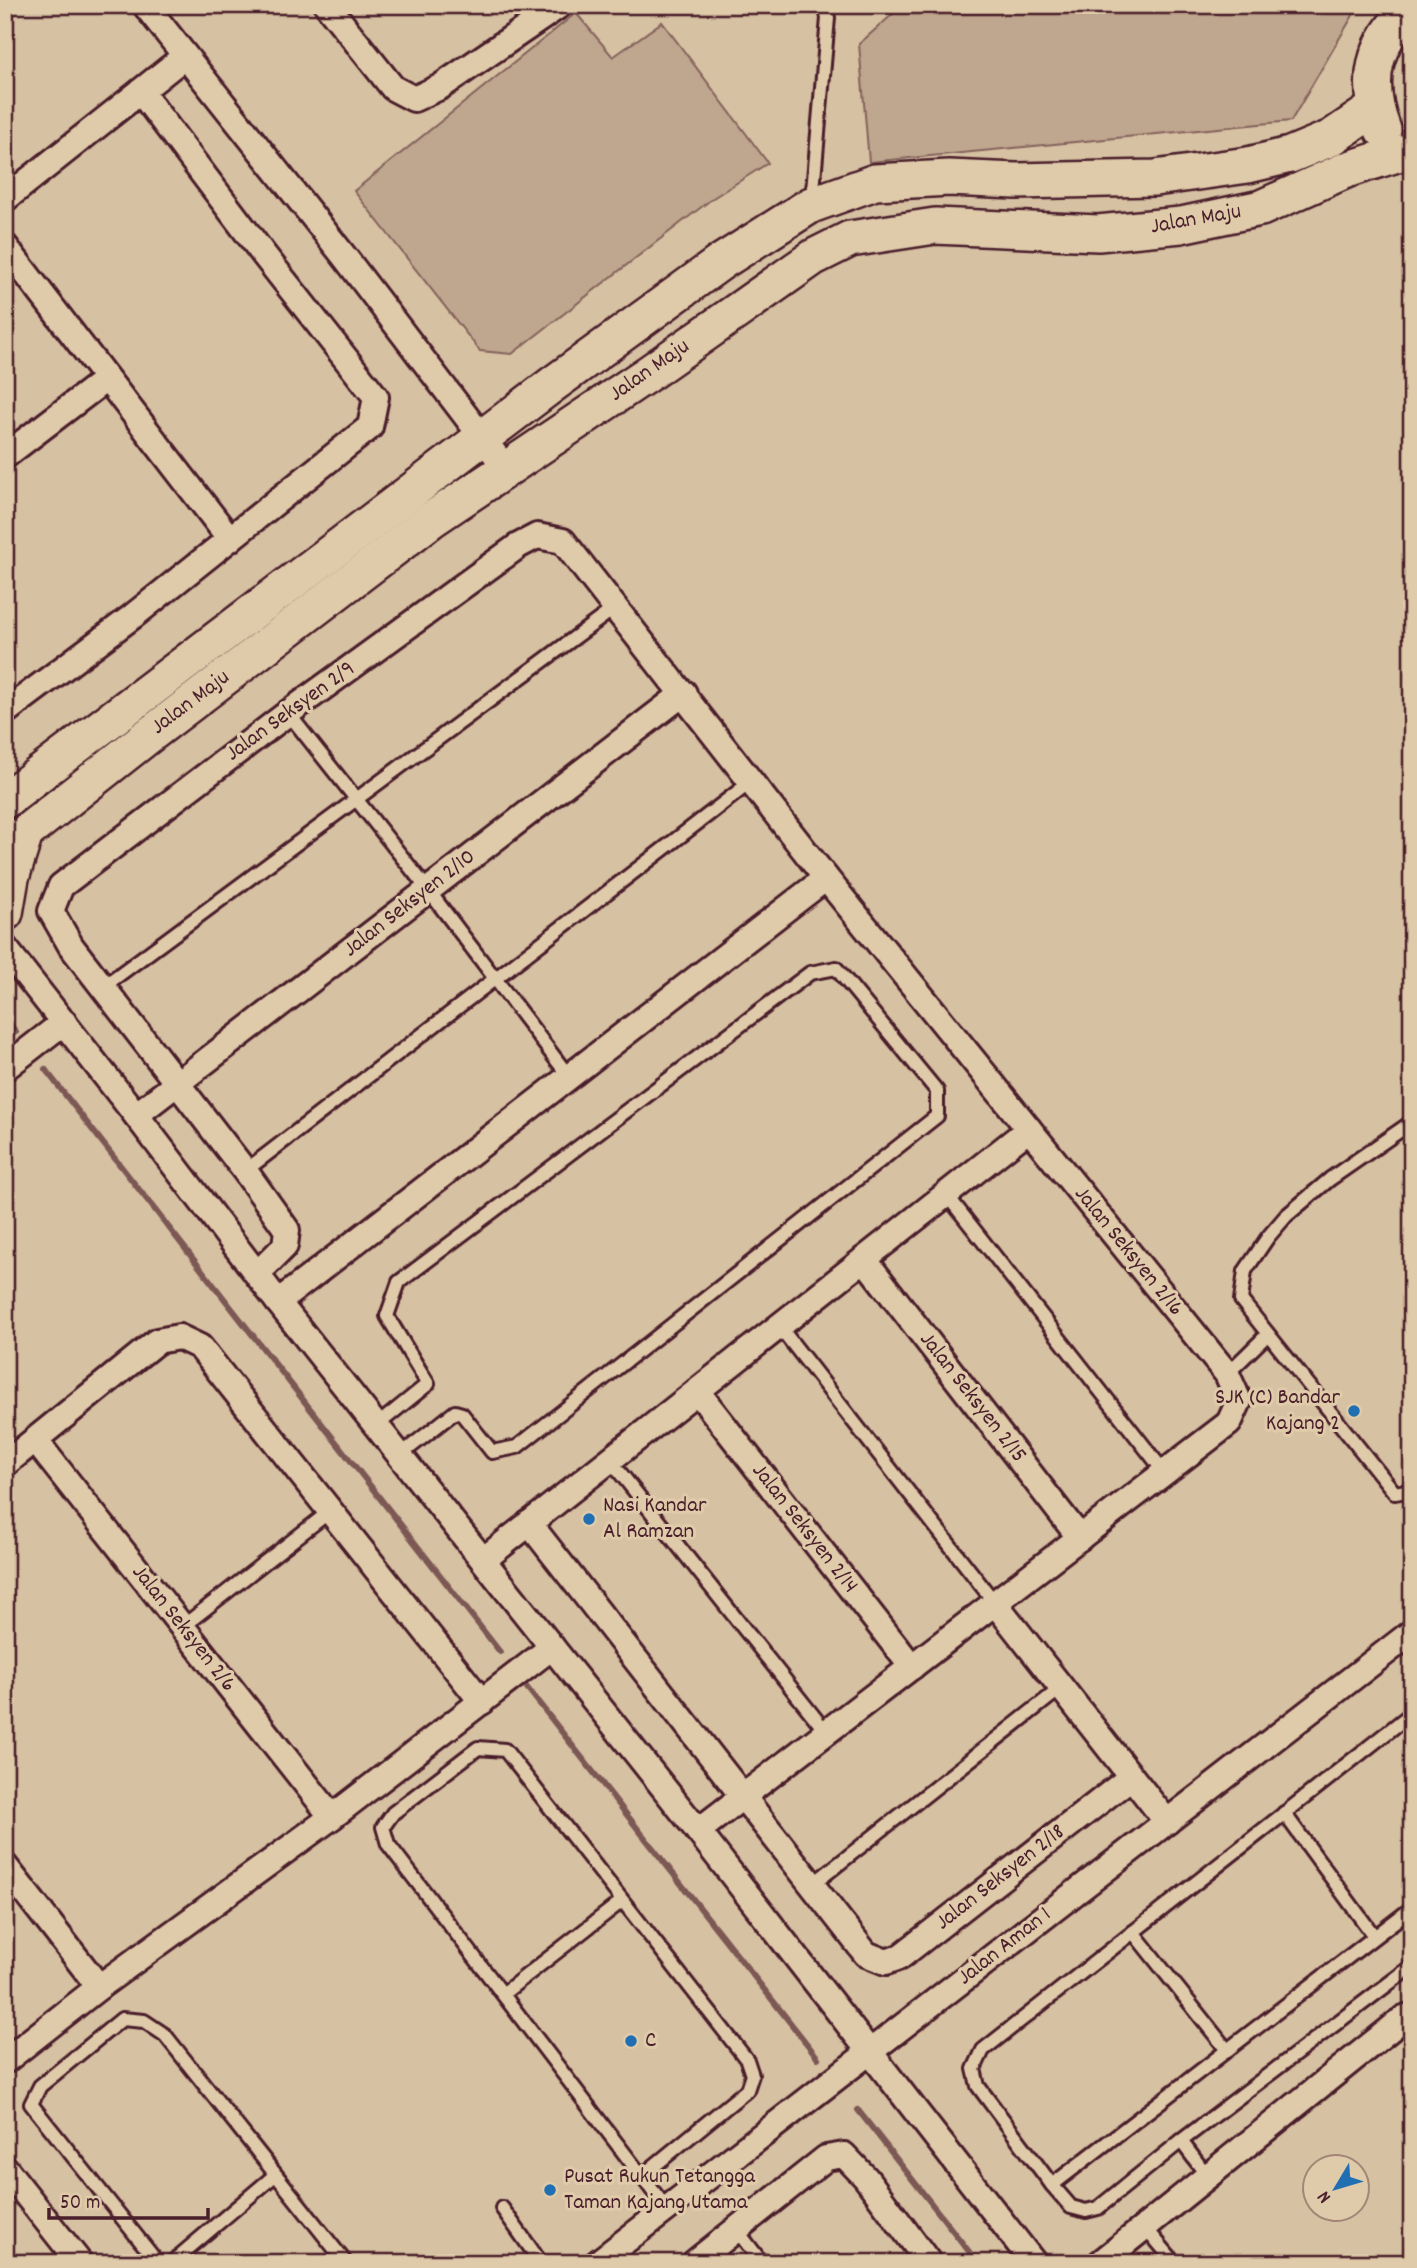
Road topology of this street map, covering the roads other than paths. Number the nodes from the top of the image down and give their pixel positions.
1 (145, 5) edge
2 (327, 5) edge
3 (560, 5) edge
4 (825, 5) edge
5 (1412, 6) edge
6 (185, 56) junction
7 (141, 92) junction
8 (1375, 108) junction
9 (1406, 157) edge
10 (5, 199) edge
11 (811, 205) junction
12 (5, 246) edge
13 (106, 379) junction
14 (484, 437) junction
15 (5, 456) edge
16 (507, 470) junction
17 (550, 537) joint
18 (230, 539) junction
19 (616, 607) junction
20 (684, 693) junction
21 (5, 712) edge
22 (288, 713) junction
23 (752, 781) junction
24 (354, 799) junction
25 (5, 800) edge
26 (15, 841) edge
27 (826, 878) junction
28 (429, 891) junction
29 (5, 913) edge
30 (5, 948) edge
31 (495, 977) junction
32 (104, 986) junction
33 (64, 1022) junction
34 (5, 1068) edge
35 (570, 1078) junction
36 (177, 1084) junction
37 (136, 1115) junction
38 (1412, 1122) edge
39 (1029, 1129) junction
40 (244, 1171) junction
41 (946, 1194) junction
42 (864, 1259) junction
43 (257, 1274) junction
44 (278, 1302) junction
45 (779, 1326) junction
46 (1268, 1334) junction
47 (1227, 1374) junction
48 (697, 1391) junction
49 (376, 1426) junction
50 (36, 1440) junction
51 (399, 1456) junction
52 (610, 1460) junction
53 (5, 1464) edge
54 (1165, 1472) junction
55 (1412, 1490) edge
56 (329, 1512) junction
57 (529, 1523) junction
58 (1080, 1538) junction
59 (483, 1560) junction
60 (995, 1603) junction
61 (183, 1627) junction
62 (1412, 1632) edge
63 (552, 1647) junction
64 (912, 1667) junction
65 (1061, 1688) junction
66 (482, 1702) junction
67 (1412, 1713) edge
68 (827, 1733) junction
69 (1131, 1777) junction
70 (743, 1797) junction
71 (1284, 1813) junction
72 (332, 1817) junction
73 (1167, 1822) junction
74 (698, 1831) junction
75 (5, 1866) edge
76 (812, 1885) junction
77 (622, 1901) junction
78 (1412, 1908) edge
79 (1133, 1932) junction
80 (1374, 1936) junction
81 (1412, 1966) edge
82 (99, 1987) junction
83 (503, 1993) junction
84 (1412, 2015) edge
85 (1227, 2050) junction
86 (869, 2052) junction
87 (5, 2061) edge
88 (1181, 2141) junction
89 (5, 2168) edge
90 (275, 2175) junction
91 (643, 2175) junction
92 (1208, 2177) junction
93 (1052, 2185) junction
94 (502, 2208) dead end
95 (666, 2208) junction
96 (1145, 2227) junction
97 (736, 2229) junction
98 (80, 2263) edge
99 (158, 2263) edge
100 (171, 2263) edge
101 (346, 2263) edge
102 (541, 2263) edge
103 (597, 2263) edge
104 (694, 2263) edge
105 (762, 2263) edge
106 (929, 2263) edge
107 (1034, 2263) edge
108 (1100, 2263) edge
109 (1175, 2263) edge

1 - 6 street
2 - 3 street
4 - 11 lane
5 - 8 street
6 - 7 street
6 - 14 street
7 - 10 street
7 - 18 street
8 - 9 street
8 - 11 street, Jalan Maju
9 - 16 street, Jalan Maju
11 - 14 street, Jalan Maju
12 - 13 street
13 - 15 street
13 - 18 street
14 - 16 street
14 - 25 street, Jalan Maju
16 - 26 street, Jalan Maju
17 - 19 street, Jalan Seksyen 2/16
17 - 22 street, Jalan Seksyen 2/9
18 - 21 street
19 - 20 street, Jalan Seksyen 2/16
19 - 24 lane
20 - 23 street, Jalan Seksyen 2/16
20 - 28 street, Jalan Seksyen 2/10
22 - 24 lane
22 - 32 street, Jalan Seksyen 2/9
23 - 27 street, Jalan Seksyen 2/16
23 - 31 lane
24 - 28 lane
24 - 32 lane
26 - 29 street
27 - 35 street
27 - 39 street, Jalan Seksyen 2/16
28 - 31 lane
28 - 36 street, Jalan Seksyen 2/10
30 - 33 street
31 - 35 lane
31 - 40 lane
32 - 36 street
33 - 34 street
33 - 37 street
35 - 44 street
36 - 37 street, Jalan Seksyen 2/10
36 - 40 street
37 - 43 street
38 - 46 lane
39 - 41 street
39 - 47 street, Jalan Seksyen 2/16
40 - 43 street
41 - 42 street
41 - 54 lane
42 - 45 street
42 - 58 street, Jalan Seksyen 2/15
43 - 44 street
44 - 49 street
45 - 48 street
45 - 60 lane
46 - 47 lane
46 - 55 lane
47 - 54 street
48 - 52 street
48 - 64 street, Jalan Seksyen 2/14
49 - 51 street
49 - 51 lane
50 - 53 street
50 - 56 street
50 - 61 street, Jalan Seksyen 2/6
51 - 59 street
52 - 57 street
52 - 68 lane
54 - 58 street
56 - 61 lane
56 - 66 street
57 - 59 street
57 - 70 street
58 - 60 street
59 - 63 street
60 - 64 street
60 - 65 street
61 - 72 street, Jalan Seksyen 2/6
62 - 73 street, Jalan Aman 1
63 - 66 street
63 - 74 street
64 - 68 street
65 - 69 street
65 - 76 lane
66 - 72 street
67 - 71 lane
68 - 70 street
69 - 73 street
69 - 76 street, Jalan Seksyen 2/18
70 - 74 street
70 - 76 street
71 - 79 lane
71 - 80 lane
72 - 82 street
73 - 86 street, Jalan Aman 1
74 - 86 street
75 - 82 street
77 - 83 lane
77 - 83 lane
77 - 91 lane
78 - 80 lane
79 - 85 lane
79 - 93 lane
80 - 85 lane
81 - 88 lane
82 - 87 street
83 - 91 lane
84 - 92 street
85 - 93 lane
86 - 95 street, Jalan Aman 1
86 - 107 street
88 - 92 lane
88 - 93 lane
89 - 98 street
90 - 99 lane
90 - 100 lane
90 - 101 lane
91 - 95 lane
92 - 96 street
94 - 102 lane
95 - 103 street, Jalan Aman 1
96 - 108 street
96 - 109 lane
97 - 104 street
97 - 105 lane
97 - 106 street

